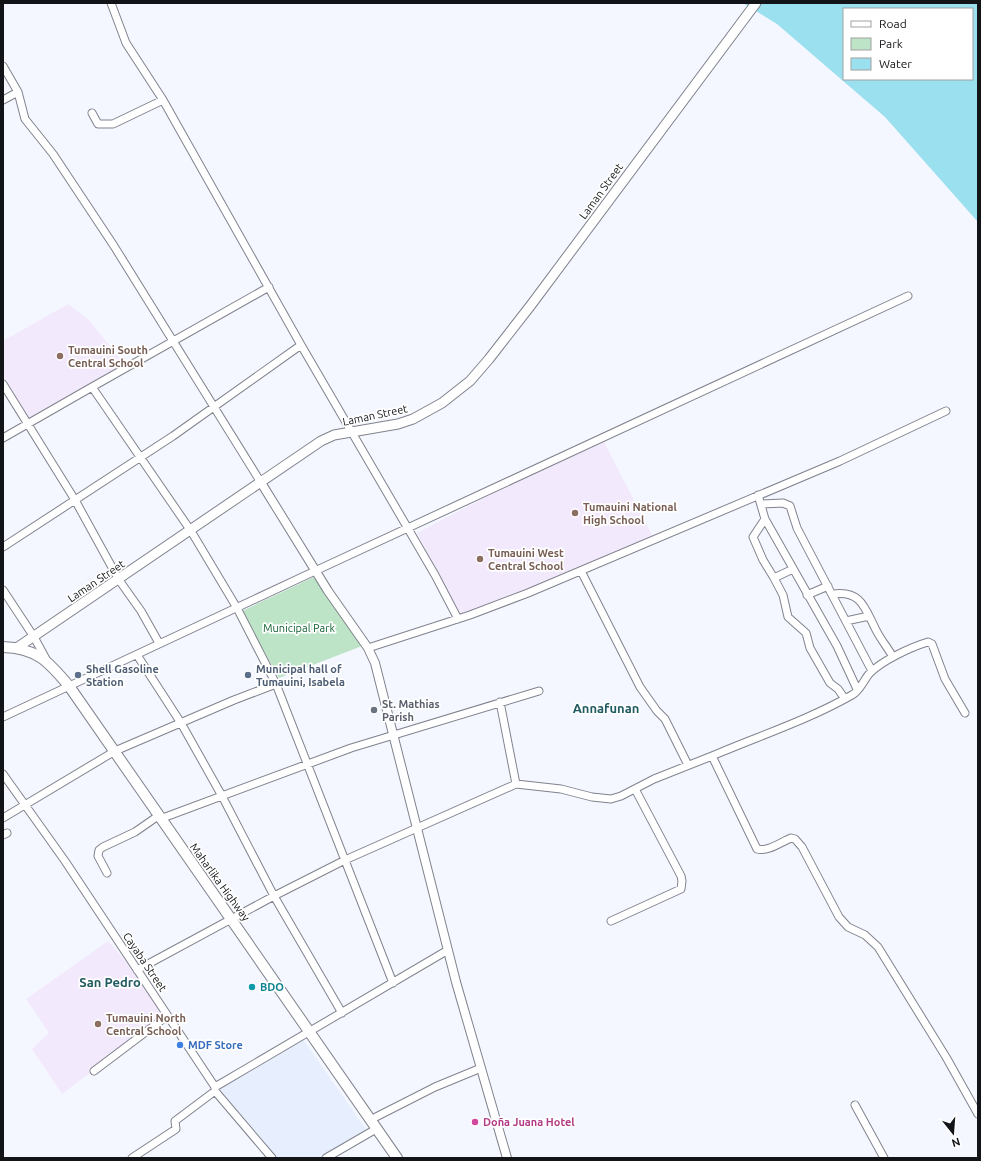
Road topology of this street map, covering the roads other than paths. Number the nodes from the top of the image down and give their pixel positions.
1 (112, 3) edge
2 (756, 3) edge
3 (3, 66) edge
4 (18, 92) junction
5 (3, 100) edge
6 (163, 100) junction
7 (92, 113) dead end
8 (269, 288) junction
9 (908, 296) dead end
10 (173, 340) junction
11 (301, 345) junction
12 (3, 384) edge
13 (92, 387) junction
14 (214, 408) junction
15 (946, 411) dead end
16 (28, 424) junction
17 (352, 432) junction
18 (3, 438) edge
19 (139, 457) junction
20 (260, 481) junction
21 (758, 495) junction
22 (75, 500) junction
23 (762, 504) junction
24 (765, 519) junction
25 (409, 528) junction
26 (190, 530) junction
27 (3, 547) edge
28 (793, 569) junction
29 (315, 570) junction
30 (581, 571) junction
31 (774, 578) junction
32 (119, 580) junction
33 (828, 586) junction
34 (3, 590) edge
35 (833, 594) junction
36 (807, 595) junction
37 (236, 608) junction
38 (869, 616) junction
39 (458, 619) junction
40 (846, 621) junction
41 (34, 637) junction
42 (159, 643) junction
43 (3, 647) edge
44 (18, 647) junction
45 (368, 648) junction
46 (137, 655) junction
47 (893, 657) junction
48 (48, 663) junction
49 (872, 671) junction
50 (276, 684) junction
51 (69, 686) junction
52 (857, 689) junction
53 (539, 691) dead end
54 (845, 699) junction
55 (500, 702) junction
56 (964, 712) dead end
57 (3, 717) edge
58 (180, 723) junction
59 (393, 737) junction
60 (114, 751) junction
61 (712, 756) junction
62 (307, 765) junction
63 (688, 765) junction
64 (3, 774) edge
65 (516, 784) junction
66 (635, 789) junction
67 (222, 796) junction
68 (25, 805) junction
69 (3, 818) edge
70 (159, 818) junction
71 (418, 827) junction
72 (345, 860) junction
73 (107, 872) dead end
74 (274, 896) junction
75 (232, 919) junction
76 (611, 921) dead end
77 (448, 950) junction
78 (136, 970) junction
79 (393, 983) junction
80 (342, 1013) junction
81 (167, 1016) junction
82 (308, 1032) junction
83 (481, 1068) junction
84 (94, 1071) dead end
85 (215, 1089) junction
86 (855, 1105) dead end
87 (978, 1114) edge
88 (370, 1120) junction
89 (376, 1128) junction
90 (132, 1158) edge
91 (272, 1158) edge
92 (326, 1158) edge
93 (397, 1158) edge
94 (507, 1158) edge
95 (884, 1158) edge

1 - 6 street
2 - 17 main road, Laman Street
3 - 4 street
4 - 5 street
4 - 10 street
6 - 7 street
6 - 8 street
8 - 10 street
8 - 11 street
9 - 25 street
10 - 13 street
10 - 14 street
11 - 14 street
11 - 17 street
12 - 16 street
13 - 16 street
13 - 19 street
14 - 19 street
14 - 20 street
15 - 21 street
16 - 18 street
16 - 22 street
17 - 20 main road, Laman Street
17 - 25 street
19 - 22 street
19 - 26 street
20 - 26 main road, Laman Street
20 - 29 street
21 - 23 street
21 - 30 street
22 - 27 street
22 - 32 street
23 - 24 street
23 - 33 street
24 - 28 street
24 - 31 street
25 - 29 street
25 - 39 street
26 - 32 main road, Laman Street
26 - 37 street
28 - 31 street
28 - 36 street
29 - 37 street
29 - 45 street
30 - 39 street
30 - 63 street
31 - 54 street
32 - 41 main road, Laman Street
32 - 42 street
33 - 35 street
33 - 36 street
34 - 41 street
35 - 38 street
35 - 40 street
36 - 52 street
37 - 42 street
37 - 50 street
38 - 40 street
38 - 47 street
39 - 45 street
40 - 49 street
41 - 44 main road, Laman Street
41 - 48 street
42 - 46 street
43 - 44 main road, Maharlika Highway
44 - 48 main road, Maharlika Highway
45 - 59 street
46 - 51 street
46 - 58 street
47 - 49 street
47 - 56 street
48 - 51 main road, Maharlika Highway
49 - 52 street
50 - 58 street
50 - 62 street
51 - 57 street
51 - 60 main road, Maharlika Highway
52 - 54 street
53 - 55 street
54 - 61 street
55 - 59 street
55 - 65 street
58 - 60 street
58 - 67 street
59 - 62 street
59 - 71 street
60 - 68 street
60 - 70 main road, Maharlika Highway
61 - 63 street
61 - 87 street
62 - 67 street
62 - 72 street
63 - 66 street
64 - 68 street, Cayaba Street
65 - 66 street
65 - 71 street
66 - 76 street
67 - 70 street
67 - 74 street
68 - 69 street
68 - 78 street, Cayaba Street
70 - 73 street
70 - 75 main road, Maharlika Highway
71 - 72 street
71 - 77 street
72 - 74 street
72 - 79 street
74 - 75 street
74 - 80 street
75 - 78 street
75 - 82 main road, Maharlika Highway
77 - 79 street
77 - 83 street
78 - 81 street, Cayaba Street
79 - 80 street
80 - 82 street
81 - 84 street
81 - 85 street, Cayaba Street
82 - 85 street
82 - 88 main road, Maharlika Highway
83 - 88 street
83 - 94 street
85 - 90 street
85 - 91 street, Cayaba Street
86 - 95 street
88 - 89 main road, Maharlika Highway
89 - 92 street
89 - 93 main road, Maharlika Highway

